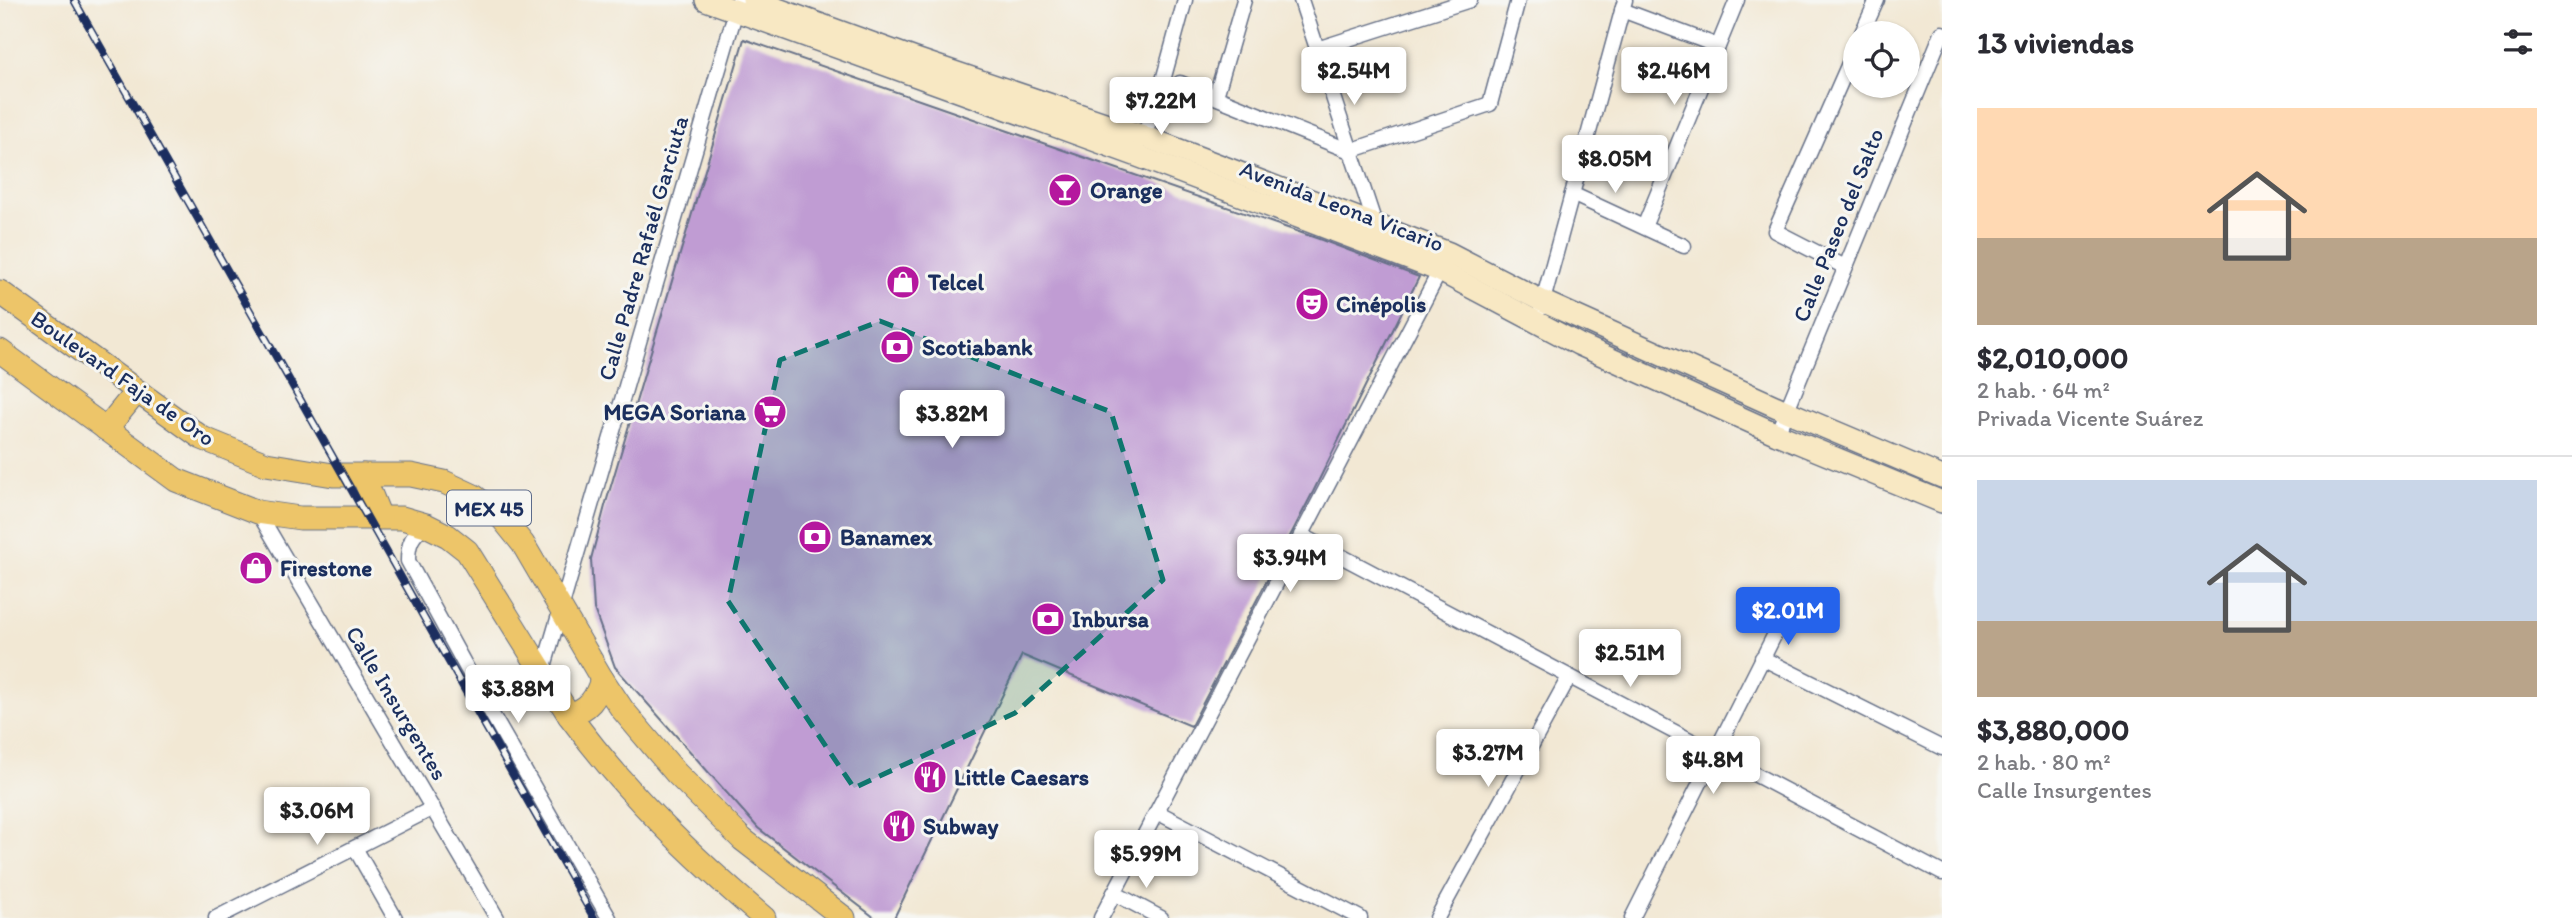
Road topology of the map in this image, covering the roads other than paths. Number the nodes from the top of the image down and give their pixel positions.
1 (706, 0) edge
2 (753, 0) edge
3 (1185, 0) edge
4 (1244, 0) edge
5 (1301, 0) edge
6 (1470, 0) edge
7 (1518, 0) edge
8 (1737, 0) edge
9 (1877, 0) edge
10 (1624, 5) edge
11 (737, 6) edge
12 (1868, 21) edge
13 (1942, 33) edge
14 (1718, 46) junction
15 (1317, 49) junction
16 (1843, 77) edge
17 (1180, 83) dead end
18 (1216, 96) junction
19 (1139, 146) junction
20 (1350, 151) junction
21 (1572, 194) junction
22 (1374, 225) junction
23 (1644, 227) junction
24 (1684, 246) dead end
25 (1444, 262) junction
26 (1845, 267) junction
27 (0, 292) edge
28 (1542, 301) junction
29 (1536, 323) junction
30 (0, 351) edge
31 (137, 391) junction
32 (1786, 411) junction
33 (106, 429) junction
34 (1777, 434) junction
35 (1871, 447) junction
36 (1862, 469) junction
37 (363, 475) junction
38 (1942, 477) edge
39 (1942, 502) edge
40 (258, 512) junction
41 (380, 517) junction
42 (426, 525) junction
43 (1301, 536) junction
44 (561, 608) junction
45 (1782, 620) dead end
46 (1762, 658) junction
47 (543, 670) junction
48 (1569, 677) junction
49 (602, 679) junction
50 (569, 715) junction
51 (1942, 748) edge
52 (1715, 753) junction
53 (433, 808) junction
54 (1157, 812) junction
55 (355, 848) junction
56 (1942, 873) edge
57 (1114, 893) junction
58 (216, 918) edge
59 (395, 918) edge
60 (497, 918) edge
61 (609, 918) edge
62 (765, 918) edge
63 (845, 918) edge
64 (1101, 918) edge
65 (1161, 918) edge
66 (1360, 918) edge
67 (1437, 918) edge
68 (1632, 918) edge

1 - 11 street, Avenida Leona Vicario
2 - 19 street, Avenida Leona Vicario
3 - 19 street
4 - 18 street
5 - 15 street
6 - 15 street
7 - 20 street
8 - 14 street
9 - 12 street
10 - 14 street
10 - 21 street
11 - 19 street, Avenida Leona Vicario
11 - 44 street, Calle Padre Rafaél Garciuta
13 - 26 street, Calle Paseo del Salto
14 - 23 street
15 - 20 street
16 - 26 street
17 - 18 street
18 - 20 street
19 - 22 street, Avenida Leona Vicario
19 - 25 street, Avenida Leona Vicario
20 - 22 street
21 - 23 street
21 - 28 street
22 - 25 street, Avenida Leona Vicario
23 - 24 street
25 - 28 street, Avenida Leona Vicario
25 - 29 street, Avenida Leona Vicario
25 - 43 street
26 - 32 street, Calle Paseo del Salto
27 - 31 main road, Boulevard Faja de Oro / MEX 45
28 - 29 street
28 - 32 street, Avenida Leona Vicario
29 - 34 street, Avenida Leona Vicario
30 - 33 main road, MEX 45
31 - 33 main road
31 - 37 main road, Boulevard Faja de Oro / MEX 45
32 - 34 street, Calle Paseo del Salto
32 - 35 street, Avenida Leona Vicario
33 - 40 main road, MEX 45
34 - 36 street, Avenida Leona Vicario
35 - 36 street
35 - 38 street, Avenida Leona Vicario
36 - 39 street, Avenida Leona Vicario
37 - 41 main road
37 - 44 main road, Boulevard Faja de Oro / MEX 45
40 - 41 main road, MEX 45
40 - 53 street, Calle Insurgentes
41 - 42 main road, MEX 45
42 - 47 main road, MEX 45
42 - 61 street
43 - 48 street
43 - 54 street
44 - 47 street, Calle Padre Rafaél Garciuta
44 - 49 main road, Boulevard Faja de Oro / MEX 45
45 - 46 street
46 - 51 street
46 - 52 street
47 - 50 main road, MEX 45
48 - 52 street
48 - 67 street
49 - 50 main road
49 - 63 main road, Boulevard Faja de Oro / MEX 45
50 - 62 main road, MEX 45
52 - 56 street
52 - 68 street
53 - 55 street
53 - 60 street, Calle Insurgentes
54 - 57 street
54 - 66 street
55 - 58 street
55 - 59 street
57 - 64 street
57 - 65 street

